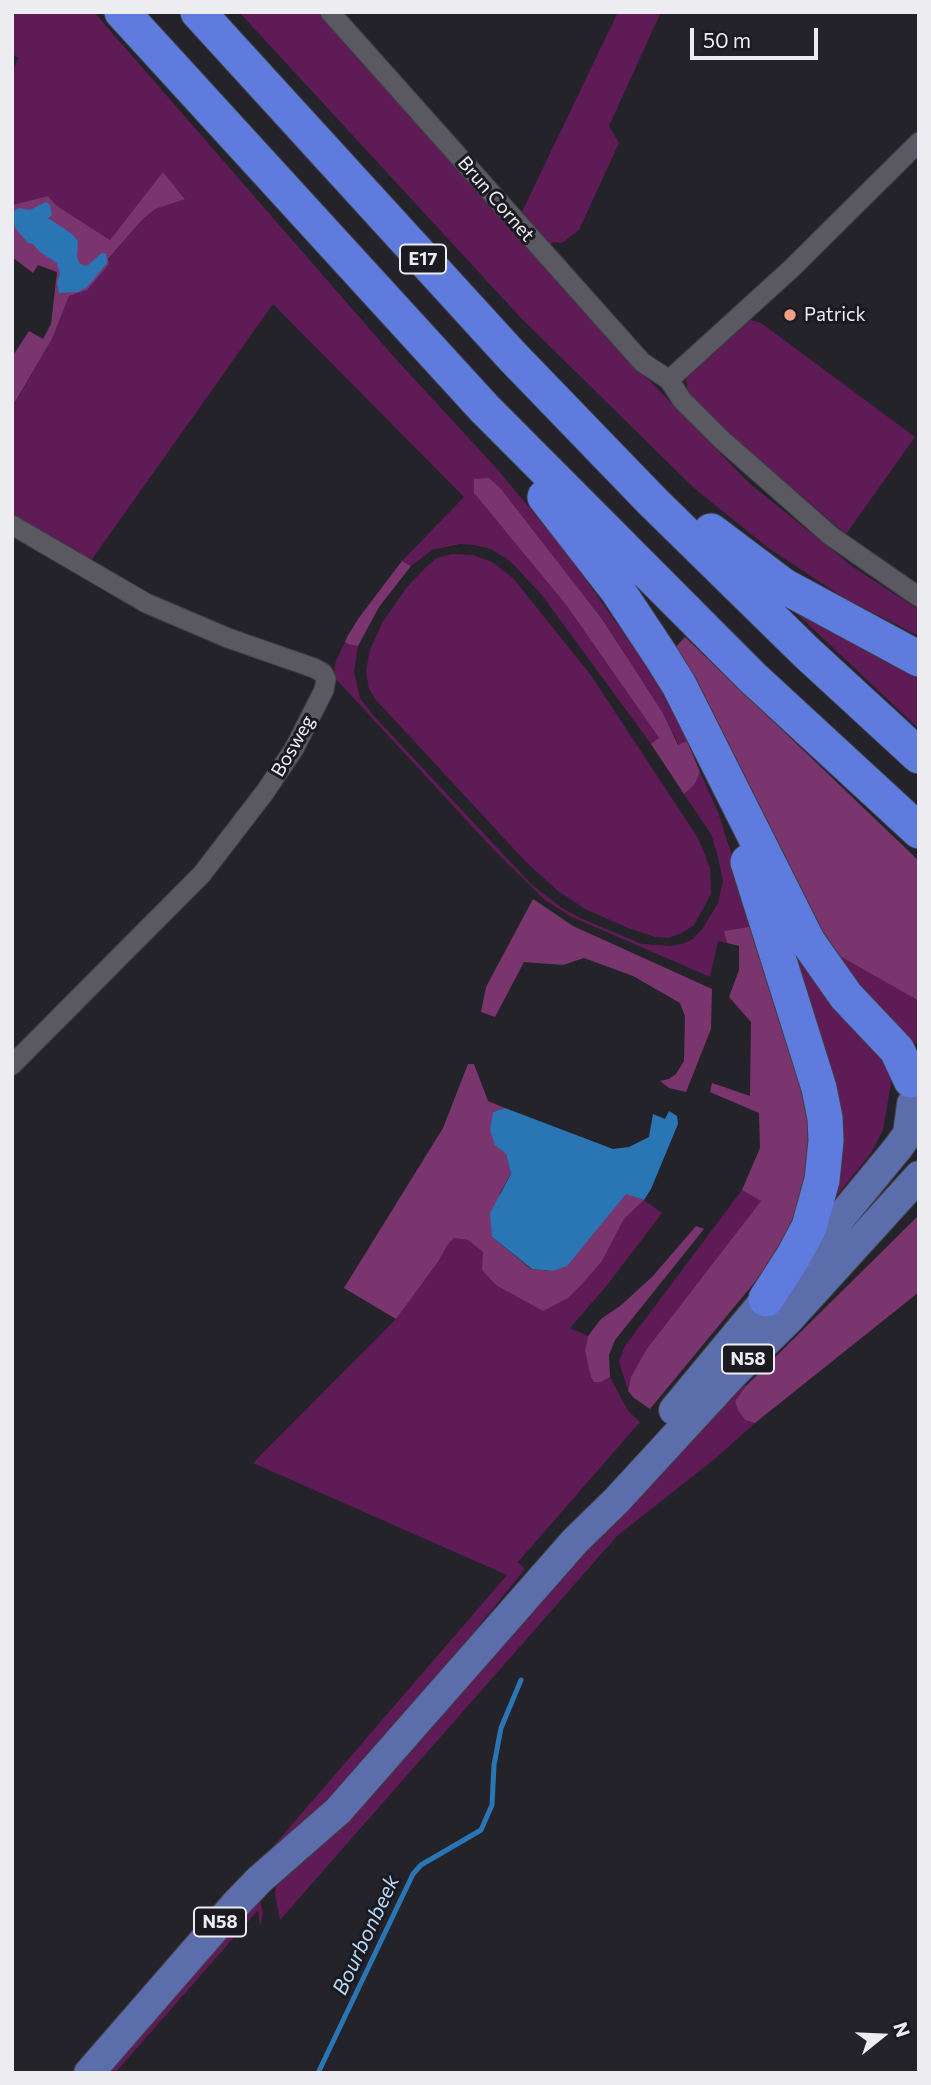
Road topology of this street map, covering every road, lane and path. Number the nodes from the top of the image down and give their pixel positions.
1 (122, 12) edge
2 (198, 12) edge
3 (330, 12) edge
4 (919, 142) edge
5 (669, 380) junction
6 (484, 408) junction
7 (652, 501) junction
8 (12, 525) edge
9 (919, 597) edge
10 (919, 659) edge
11 (919, 756) edge
12 (716, 762) junction
13 (919, 831) edge
14 (12, 1065) edge
15 (915, 1091) edge
16 (919, 1176) edge
17 (766, 1299) junction
18 (575, 1541) junction
19 (89, 2073) edge

1 - 6 highway
2 - 7 highway, E17
3 - 5 street, Brun Cornet
4 - 5 street
5 - 9 street, Brun Cornet
6 - 12 highway
6 - 13 highway
7 - 10 highway
7 - 11 highway, E17
8 - 14 street, Bosweg
12 - 15 highway
12 - 17 highway
15 - 17 main road, N58
16 - 18 main road, N58
17 - 18 main road, N58
18 - 19 main road, N58

